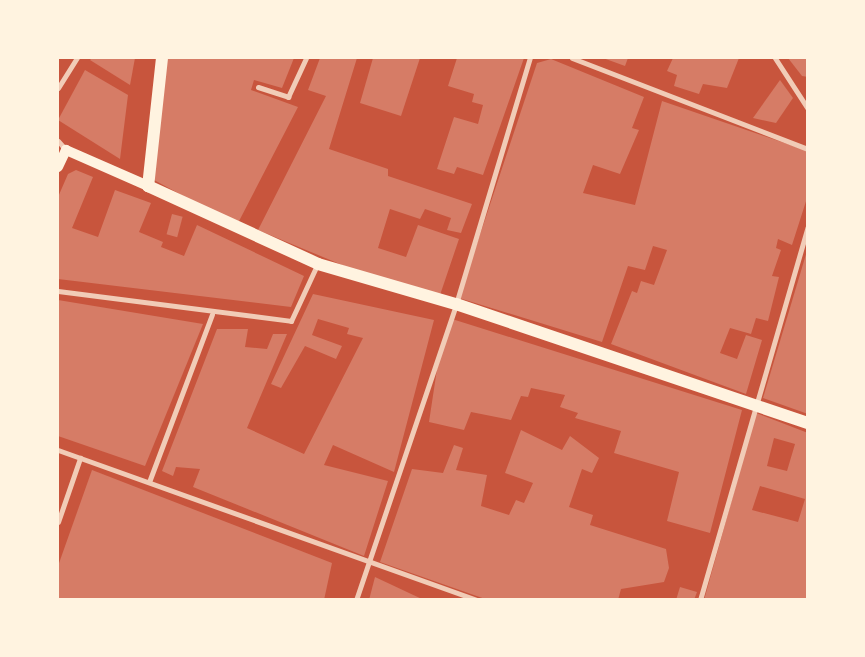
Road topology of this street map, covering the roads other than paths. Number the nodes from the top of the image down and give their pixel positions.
1 (77, 58) edge
2 (162, 58) edge
3 (306, 58) edge
4 (530, 58) edge
5 (572, 58) edge
6 (775, 58) edge
7 (258, 87) dead end
8 (58, 88) edge
9 (808, 96) edge
10 (804, 103) junction
11 (808, 109) edge
12 (58, 140) edge
13 (808, 149) edge
14 (66, 150) junction
15 (58, 167) edge
16 (148, 186) junction
17 (808, 227) edge
18 (318, 264) junction
19 (58, 291) edge
20 (456, 304) junction
21 (212, 314) junction
22 (757, 406) junction
23 (808, 423) edge
24 (58, 450) edge
25 (80, 458) junction
26 (149, 482) junction
27 (58, 522) edge
28 (368, 560) junction
29 (356, 600) edge
30 (477, 600) edge
31 (700, 600) edge

1 - 8 street
2 - 16 main road
3 - 7 street
4 - 20 street
5 - 13 street
6 - 10 street
9 - 10 street
10 - 11 street
12 - 14 street
14 - 15 main road
14 - 16 main road
16 - 18 main road
17 - 22 street
18 - 20 main road
18 - 21 street
19 - 21 street
20 - 22 main road
20 - 28 street
21 - 26 street
22 - 23 main road
22 - 31 street
24 - 25 street
25 - 26 street
25 - 27 street
26 - 28 street
28 - 29 street
28 - 30 street

